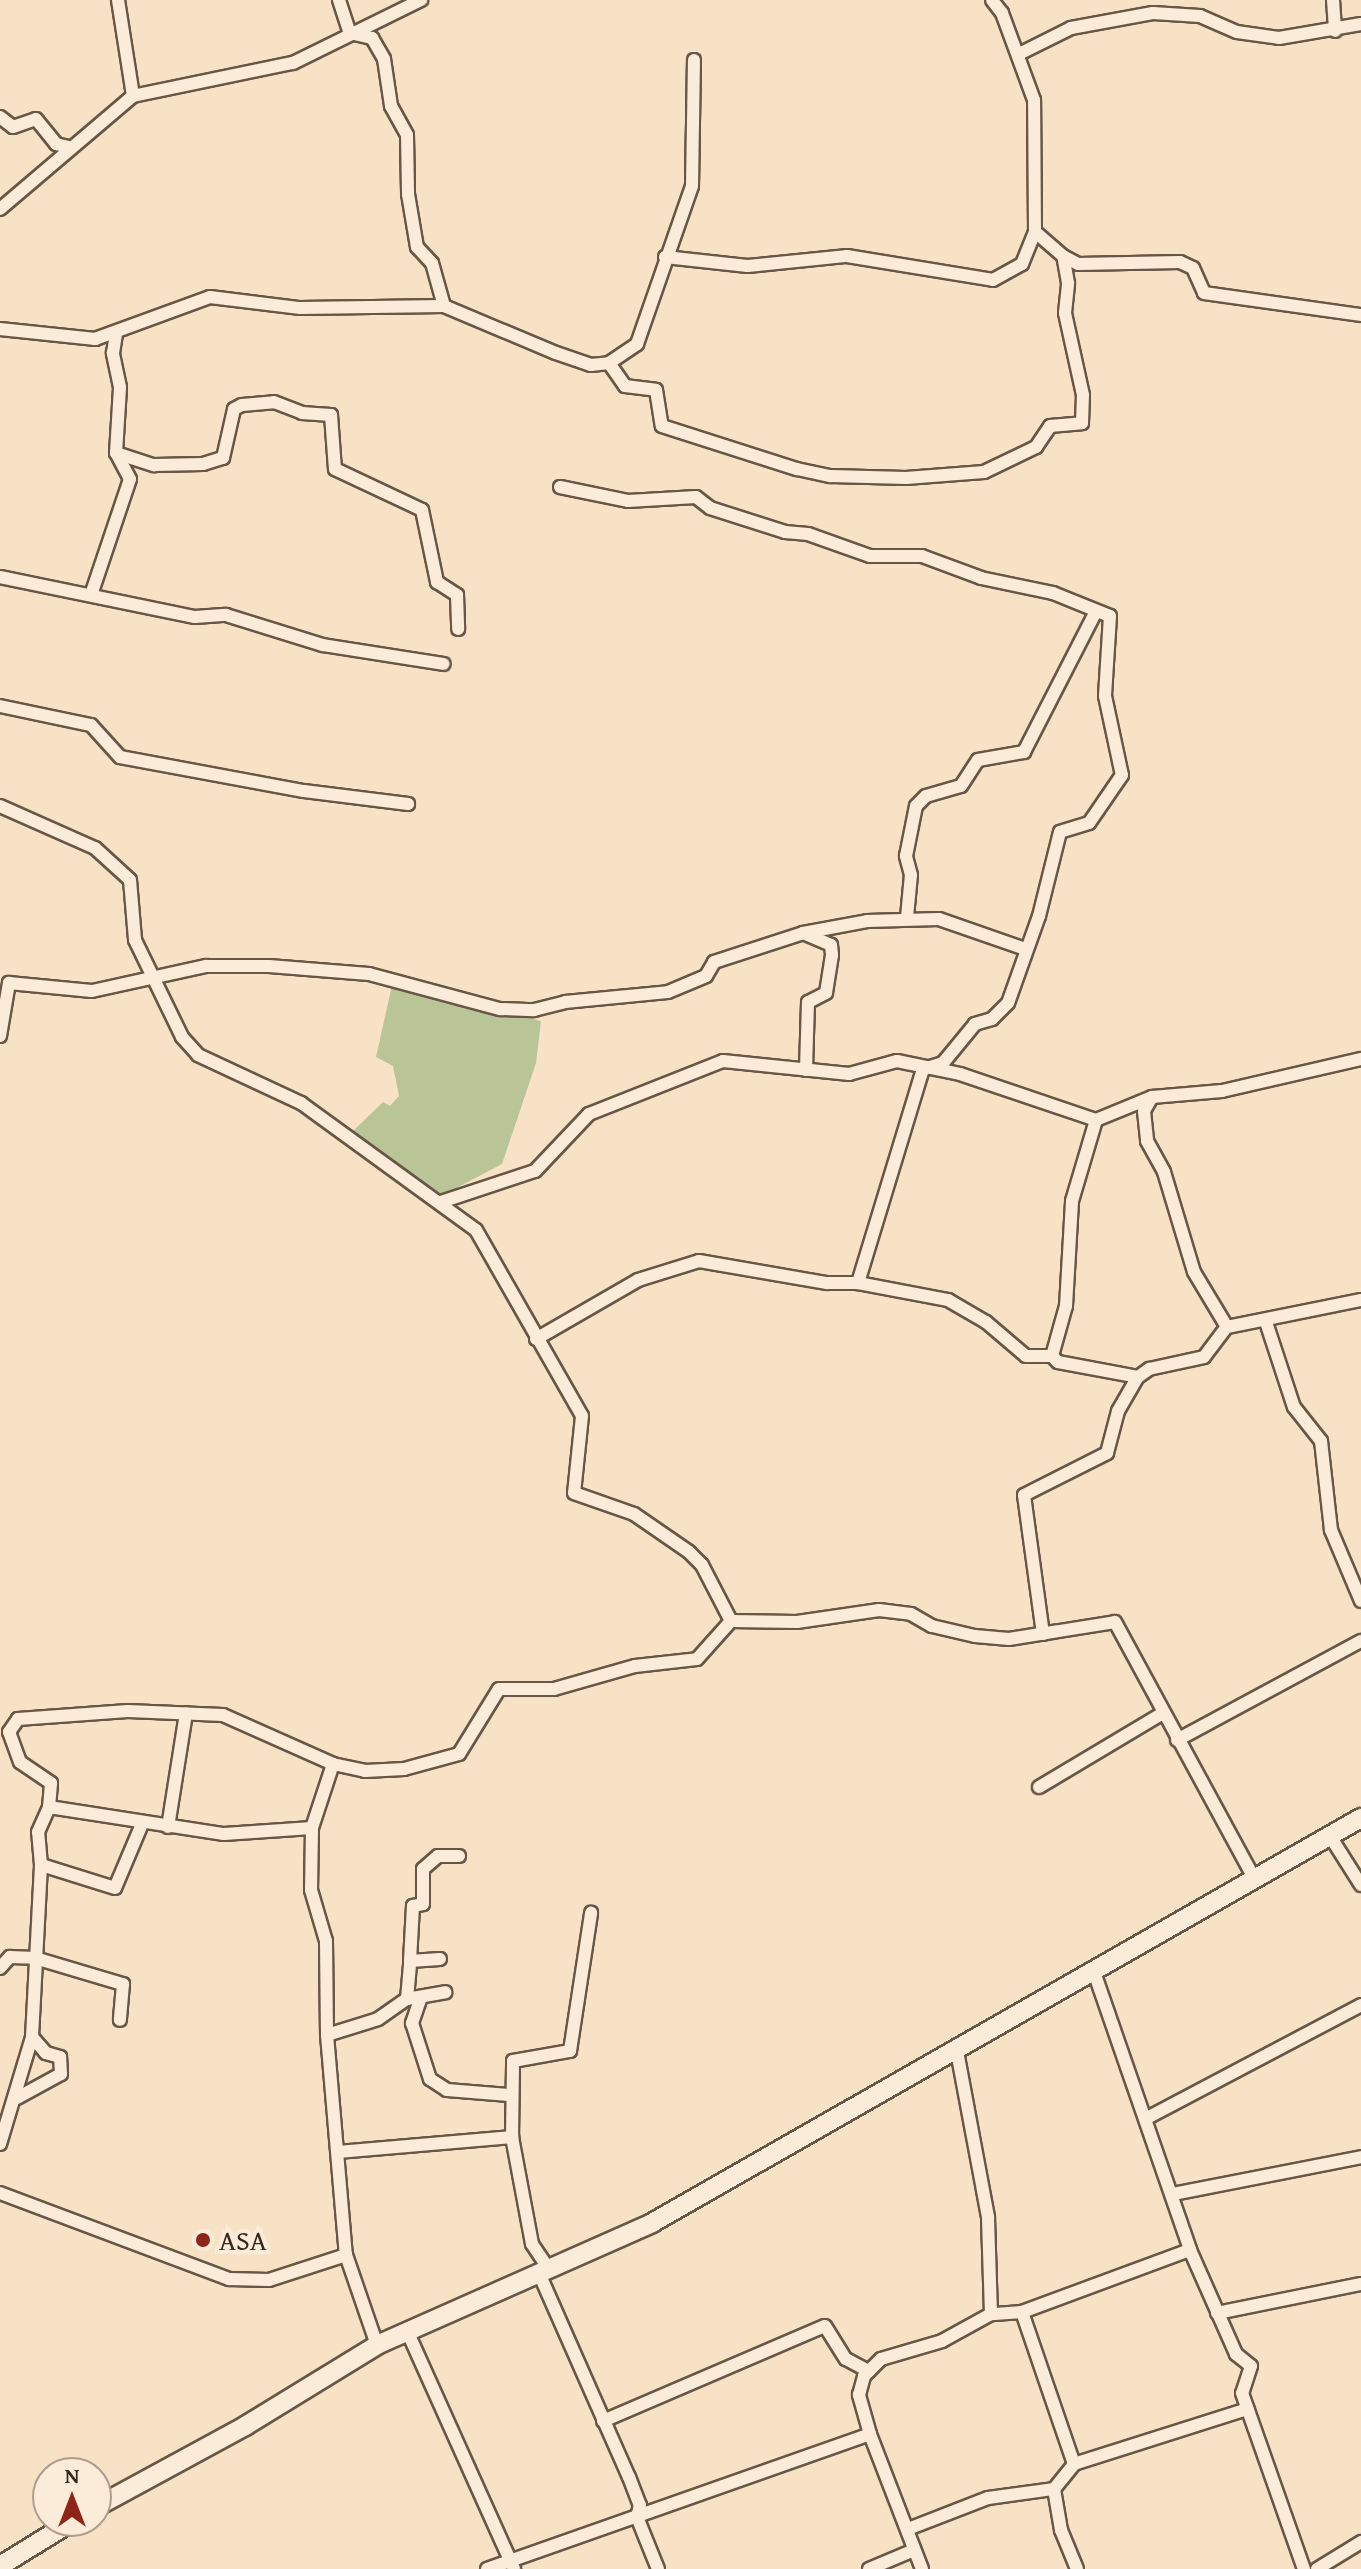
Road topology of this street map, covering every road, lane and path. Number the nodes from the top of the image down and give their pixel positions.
1 (118, 0) edge
2 (339, 0) edge
3 (421, 0) edge
4 (992, 0) edge
5 (1333, 0) edge
6 (1361, 24) edge
7 (1335, 31) junction
8 (350, 33) junction
9 (1019, 54) junction
10 (694, 60) dead end
11 (133, 96) junction
12 (0, 117) edge
13 (68, 147) junction
14 (0, 209) edge
15 (1035, 232) junction
16 (1063, 256) junction
17 (665, 257) junction
18 (444, 306) junction
19 (1361, 315) edge
20 (0, 329) edge
21 (116, 334) junction
22 (609, 363) junction
23 (116, 453) junction
24 (560, 487) dead end
25 (0, 577) edge
26 (91, 595) junction
27 (1096, 611) junction
28 (458, 629) dead end
29 (444, 664) dead end
30 (0, 706) edge
31 (408, 804) dead end
32 (0, 806) edge
33 (907, 917) junction
34 (803, 933) junction
35 (1025, 949) junction
36 (157, 976) junction
37 (0, 1036) edge
38 (1361, 1059) edge
39 (923, 1069) junction
40 (806, 1070) junction
41 (1152, 1097) junction
42 (1096, 1120) junction
43 (441, 1202) junction
44 (858, 1283) junction
45 (1361, 1300) edge
46 (1266, 1322) junction
47 (1227, 1327) junction
48 (536, 1339) junction
49 (1052, 1356) junction
50 (1138, 1377) junction
51 (1361, 1601) edge
52 (731, 1621) junction
53 (1043, 1634) junction
54 (1361, 1641) edge
55 (186, 1713) junction
56 (1163, 1713) junction
57 (1177, 1740) junction
58 (333, 1764) junction
59 (1039, 1787) dead end
60 (49, 1807) junction
61 (1361, 1818) edge
62 (142, 1824) junction
63 (168, 1827) junction
64 (312, 1828) junction
65 (1330, 1836) junction
66 (459, 1856) dead end
67 (41, 1865) junction
68 (1255, 1880) junction
69 (1361, 1885) edge
70 (591, 1913) dead end
71 (35, 1958) junction
72 (440, 1959) dead end
73 (410, 1961) junction
74 (0, 1968) edge
75 (1094, 1972) junction
76 (445, 1992) dead end
77 (421, 1997) junction
78 (407, 1999) junction
79 (1361, 2005) edge
80 (120, 2020) dead end
81 (327, 2035) junction
82 (32, 2037) junction
83 (957, 2052) junction
84 (509, 2095) junction
85 (17, 2098) junction
86 (1147, 2118) junction
87 (512, 2137) junction
88 (0, 2144) edge
89 (338, 2152) junction
90 (1361, 2157) edge
91 (0, 2193) edge
92 (1173, 2194) junction
93 (1190, 2250) junction
94 (346, 2255) junction
95 (543, 2270) junction
96 (1360, 2287) edge
97 (1022, 2312) junction
98 (1217, 2313) junction
99 (991, 2314) junction
100 (408, 2333) junction
101 (377, 2345) junction
102 (869, 2371) junction
103 (1247, 2409) junction
104 (603, 2421) junction
105 (870, 2434) junction
106 (1074, 2464) junction
107 (1054, 2489) junction
108 (112, 2498) edge
109 (637, 2517) junction
110 (908, 2529) junction
111 (47, 2537) edge
112 (1361, 2542) edge
113 (914, 2550) junction
114 (512, 2564) edge
115 (0, 2566) edge
116 (487, 2569) edge
117 (658, 2569) edge
118 (869, 2569) edge
119 (922, 2569) edge
120 (1077, 2569) edge
121 (1304, 2569) edge
122 (1317, 2569) edge

1 - 11 street
2 - 8 street
3 - 8 street
4 - 9 street
5 - 7 street
6 - 7 street
7 - 9 street
8 - 11 street
8 - 18 street
9 - 15 street
10 - 17 street
11 - 13 street
12 - 13 street
13 - 14 street
15 - 16 street
15 - 17 street
16 - 19 street
16 - 22 street
17 - 22 street
18 - 21 street
18 - 22 street
20 - 21 street
21 - 23 street
23 - 26 street
23 - 28 street
24 - 27 street
25 - 26 street
26 - 29 street
27 - 33 street
27 - 35 street
30 - 31 street
32 - 36 street
33 - 34 street
33 - 35 street
34 - 36 street
34 - 40 street
35 - 39 street
36 - 37 street
36 - 43 street
38 - 41 street
39 - 40 street
39 - 42 street
39 - 44 street
40 - 43 street
41 - 42 street
41 - 47 street
42 - 49 street
43 - 48 street
44 - 48 street
44 - 49 street
45 - 46 street
46 - 47 street
46 - 51 street
47 - 50 street
48 - 52 street
49 - 50 street
50 - 53 street
52 - 53 street
52 - 58 street
53 - 56 street
54 - 57 street
55 - 58 street
55 - 60 street
55 - 63 street
56 - 57 street
56 - 59 street
57 - 68 street
58 - 64 street
60 - 62 street
60 - 67 street
61 - 65 street
62 - 63 street
62 - 67 street
63 - 64 street
64 - 81 street
65 - 68 street
65 - 69 street
66 - 73 street
67 - 71 street
68 - 75 street
70 - 84 street
71 - 74 street
71 - 80 street
71 - 82 street
72 - 73 street
73 - 78 street
75 - 83 street
75 - 86 street
76 - 77 street
77 - 78 street
77 - 84 street
78 - 81 street
79 - 86 street
81 - 89 street
82 - 85 street
82 - 85 street
83 - 95 street
83 - 99 street
84 - 87 street
85 - 88 street
86 - 92 street
87 - 89 street
87 - 95 street
89 - 94 street
90 - 92 street
91 - 94 street
92 - 93 street
93 - 97 street
93 - 98 street
94 - 101 street
95 - 100 street
95 - 104 street
96 - 98 street
97 - 99 street
97 - 106 street
98 - 103 street
99 - 102 street
100 - 101 street
100 - 114 street
101 - 108 street
102 - 104 street
102 - 105 street
103 - 106 street
103 - 121 street
104 - 109 street
105 - 109 street
105 - 110 street
106 - 107 street
107 - 110 street
107 - 120 street
109 - 114 street
109 - 117 street
110 - 113 street
111 - 115 street
112 - 122 street
113 - 118 street
113 - 119 street
114 - 116 street

